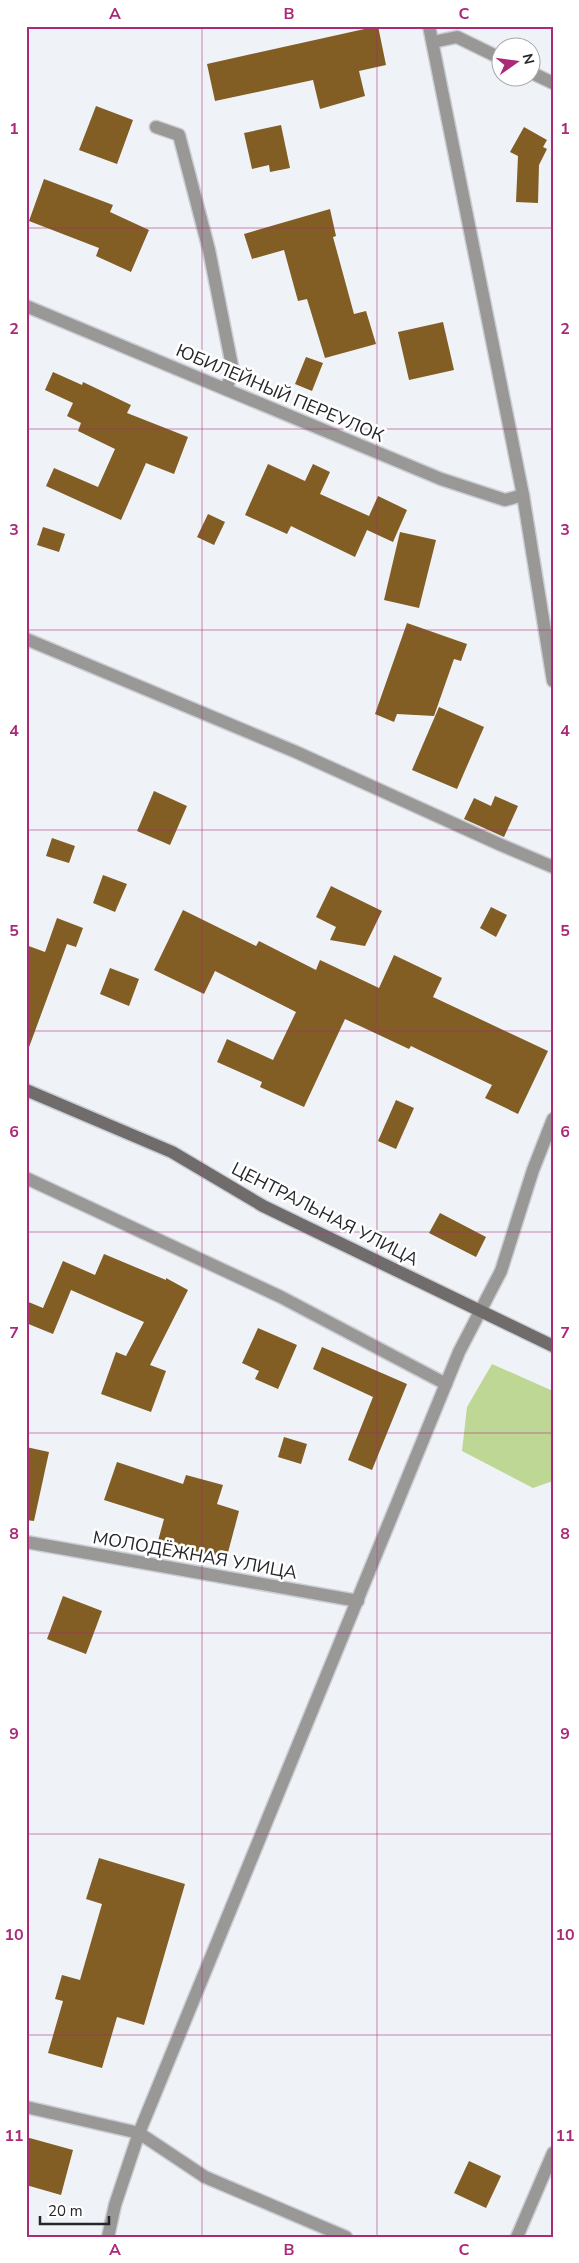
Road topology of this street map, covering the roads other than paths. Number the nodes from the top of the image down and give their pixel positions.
1 (429, 26) edge
2 (433, 42) junction
3 (492, 54) edge
4 (156, 127) dead end
5 (26, 306) edge
6 (226, 389) junction
7 (523, 495) junction
8 (549, 632) edge
9 (26, 639) edge
10 (553, 682) edge
11 (553, 867) edge
12 (26, 1090) edge
13 (553, 1119) edge
14 (26, 1178) edge
15 (480, 1312) junction
16 (553, 1346) edge
17 (446, 1384) junction
18 (26, 1542) edge
19 (358, 1601) junction
20 (26, 2107) edge
21 (139, 2133) junction
22 (553, 2153) edge
23 (108, 2237) edge
24 (346, 2237) edge
25 (518, 2237) edge

1 - 2 street
2 - 3 street
2 - 7 street
4 - 6 street
5 - 6 street, ЮБИЛЕЙНЫЙ ПЕРЕУЛОК
6 - 7 street, ЮБИЛЕЙНЫЙ ПЕРЕУЛОК
7 - 8 street
8 - 10 street
9 - 11 street
12 - 15 street, ЦЕНТРАЛЬНАЯ УЛИЦА
13 - 15 street
14 - 17 street
15 - 16 street, ЦЕНТРАЛЬНАЯ УЛИЦА
15 - 17 street
17 - 19 street
18 - 19 street, МОЛОДЁЖНАЯ УЛИЦА
19 - 21 street
20 - 21 street
21 - 23 street
21 - 24 street
22 - 25 street

